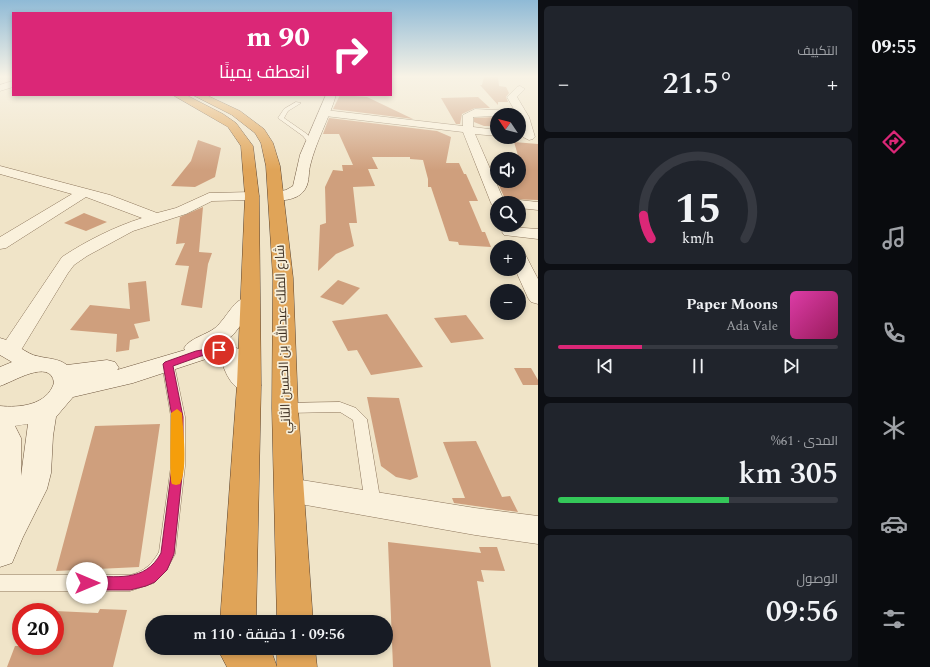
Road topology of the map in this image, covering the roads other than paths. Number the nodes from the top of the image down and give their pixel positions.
1 (204, 108) edge
2 (226, 108) edge
3 (289, 108) edge
4 (327, 108) edge
5 (325, 113) junction
6 (490, 113) edge
7 (526, 127) edge
8 (468, 131) junction
9 (490, 133) edge
10 (529, 137) edge
11 (312, 144) junction
12 (0, 170) edge
13 (83, 193) junction
14 (252, 196) junction
15 (276, 196) junction
16 (496, 196) edge
17 (526, 205) edge
18 (538, 206) edge
19 (156, 218) junction
20 (538, 234) edge
21 (511, 235) edge
22 (0, 244) edge
23 (526, 272) edge
24 (538, 297) edge
25 (249, 302) junction
26 (5, 348) edge
27 (167, 361) junction
28 (32, 365) junction
29 (0, 378) edge
30 (249, 385) junction
31 (58, 391) junction
32 (285, 408) junction
33 (0, 416) edge
34 (0, 421) edge
35 (289, 490) junction
36 (373, 504) junction
37 (538, 530) edge
38 (5, 541) edge
39 (0, 583) edge
40 (242, 615) edge
41 (292, 615) edge

1 - 14 highway
2 - 15 highway, شارع الملك عبدالله بن الحسين الثاني
3 - 11 lane
4 - 5 street
5 - 8 street
5 - 11 street
6 - 8 street
7 - 10 street
8 - 9 street
8 - 16 street
11 - 15 street
12 - 13 street
13 - 19 street
13 - 22 street
14 - 19 street
14 - 25 highway
15 - 32 highway, شارع الملك عبدالله بن الحسين الثاني
17 - 18 street
19 - 26 street
20 - 21 street
23 - 24 street
25 - 27 street
25 - 30 highway
26 - 28 street
27 - 30 street
27 - 31 street
27 - 39 lane
28 - 29 street
28 - 31 street
30 - 40 highway
31 - 33 street
31 - 38 street
32 - 35 highway, شارع الملك عبدالله بن الحسين الثاني
32 - 36 lane
34 - 38 street
35 - 36 street
35 - 41 highway, شارع الملك عبدالله بن الحسين الثاني
36 - 37 street

